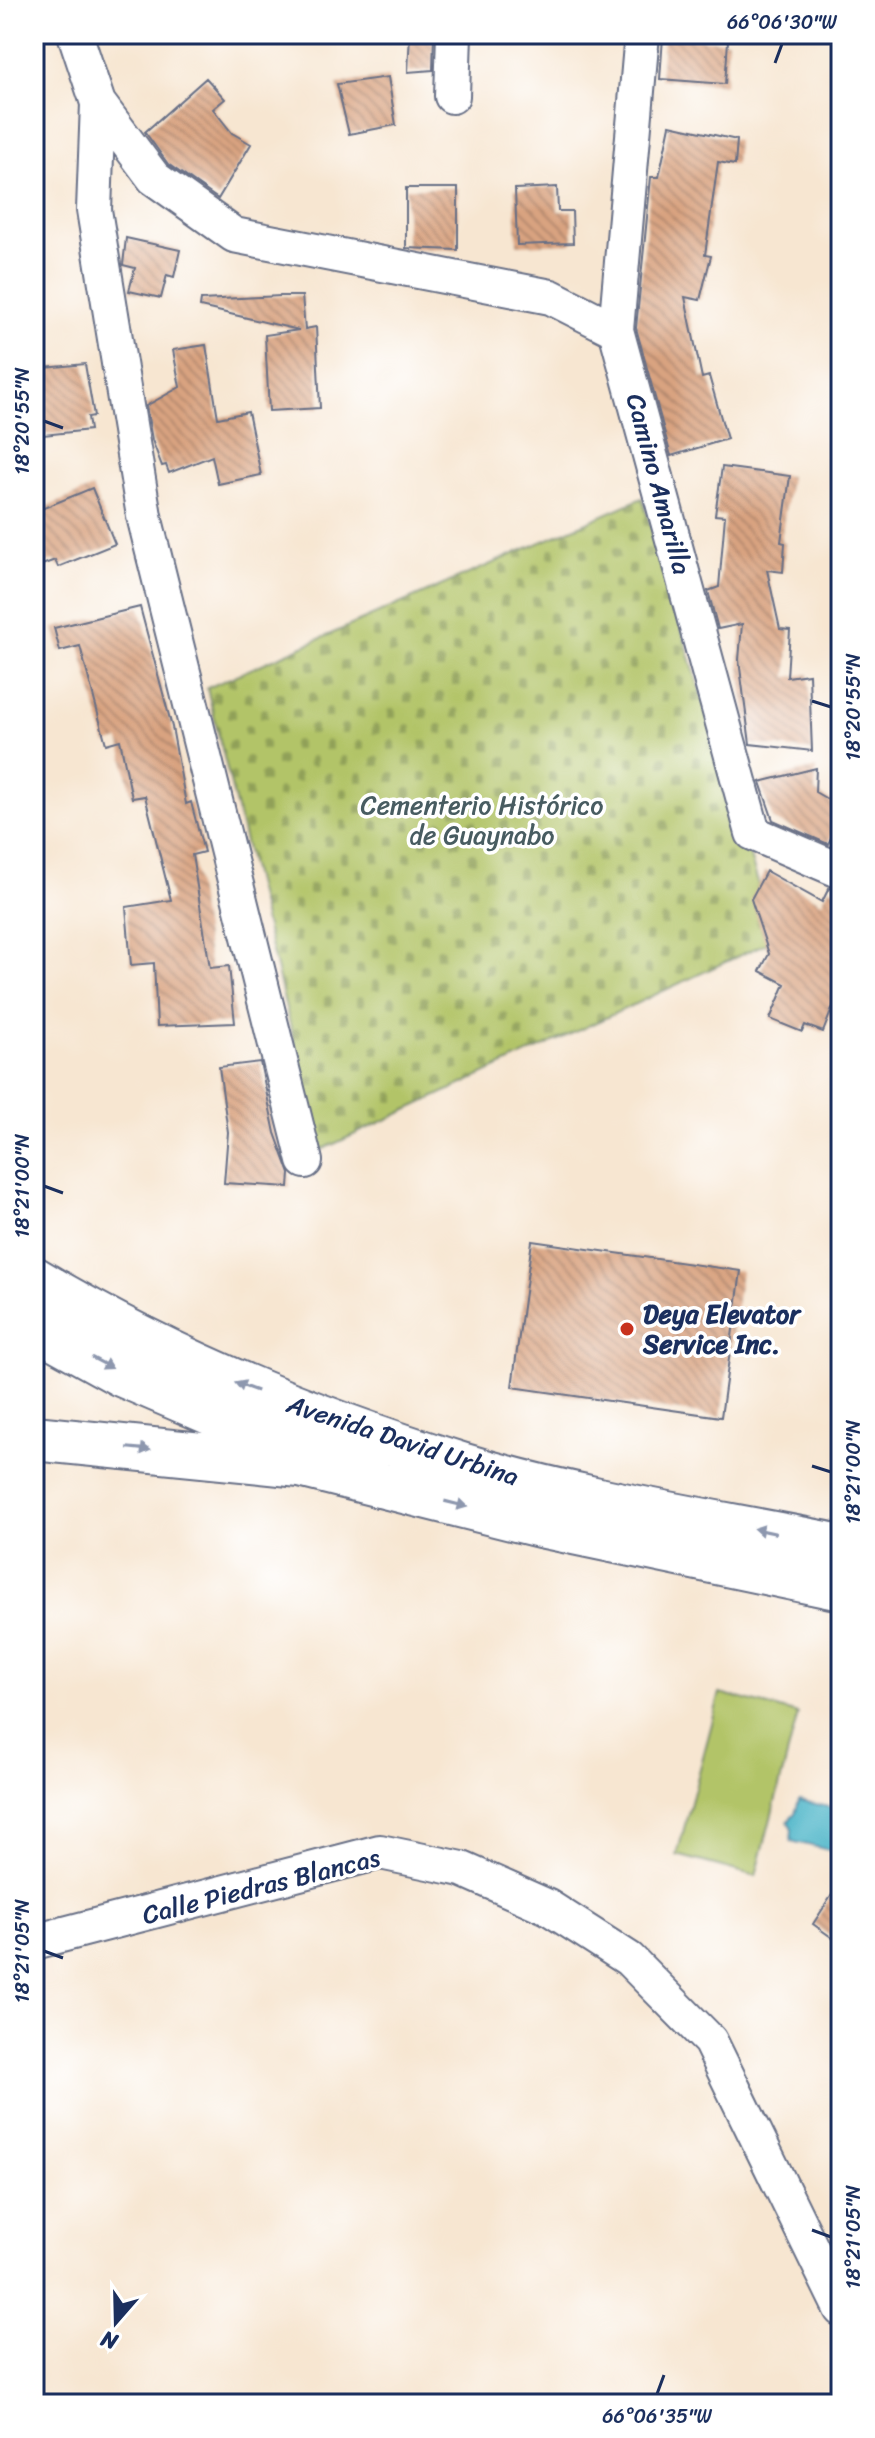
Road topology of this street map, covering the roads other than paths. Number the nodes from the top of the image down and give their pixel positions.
1 (75, 34) edge
2 (454, 34) edge
3 (642, 34) edge
4 (452, 96) dead end
5 (98, 103) junction
6 (616, 330) junction
7 (841, 871) edge
8 (305, 1161) dead end
9 (34, 1279) edge
10 (34, 1326) edge
11 (34, 1438) edge
12 (380, 1485) junction
13 (841, 1547) edge
14 (841, 1588) edge
15 (34, 1942) edge
16 (841, 2309) edge

1 - 5 street
2 - 4 street
3 - 6 street, Camino Amarilla
5 - 6 street
5 - 8 street
6 - 7 street, Camino Amarilla
13 -> 9 main road, Avenida David Urbina
10 -> 12 main road, Avenida David Urbina
11 -> 12 main road
12 -> 14 main road, Avenida David Urbina
15 - 16 street, Calle Piedras Blancas

